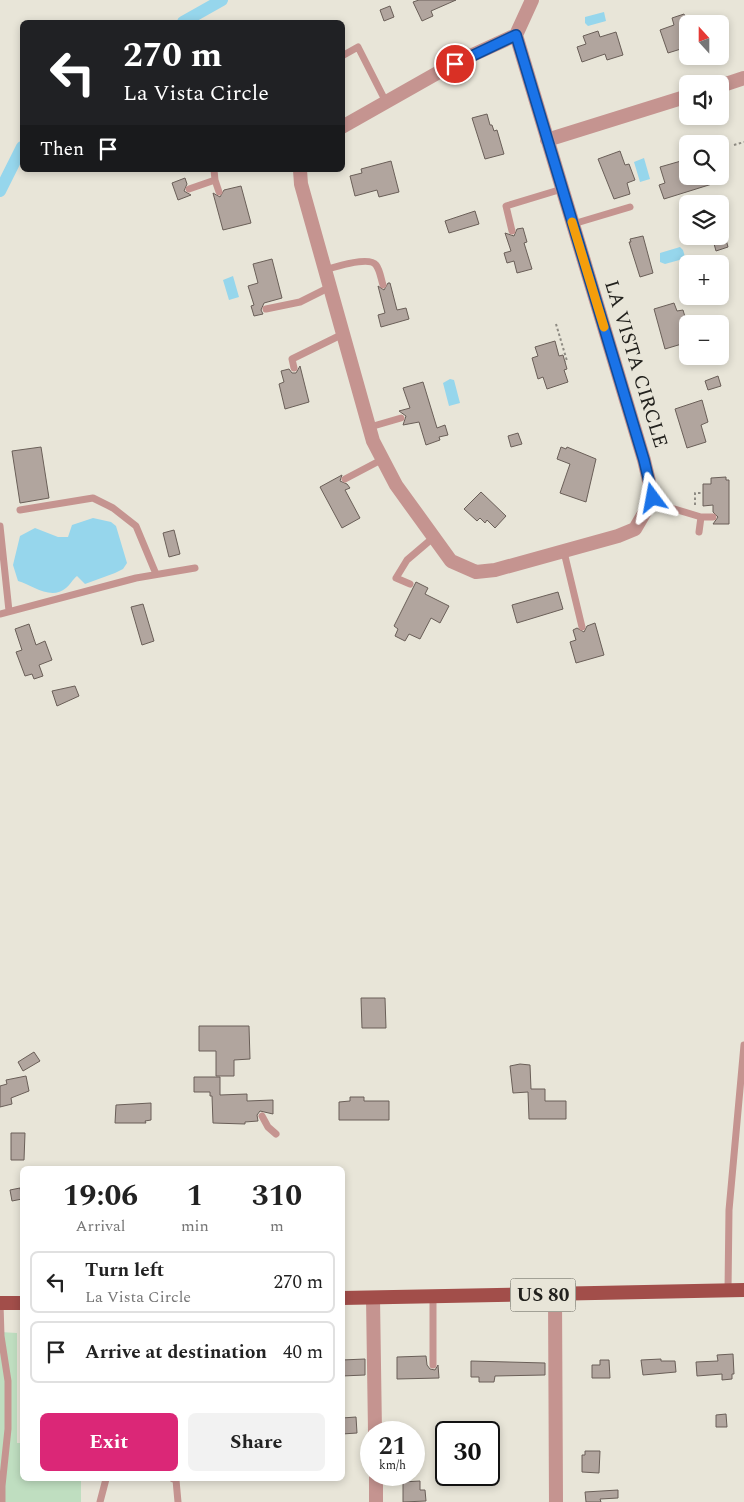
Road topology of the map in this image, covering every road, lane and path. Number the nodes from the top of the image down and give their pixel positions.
1 (532, 0) edge
2 (516, 35) junction
3 (345, 54) edge
4 (744, 78) edge
5 (729, 83) edge
6 (679, 99) edge
7 (386, 102) junction
8 (345, 125) edge
9 (547, 140) junction
10 (744, 142) edge
11 (734, 145) dead end
12 (214, 172) edge
13 (300, 172) edge
14 (215, 180) junction
15 (189, 189) dead end
16 (562, 189) junction
17 (219, 192) dead end
18 (630, 207) dead end
19 (573, 224) junction
20 (512, 231) dead end
21 (325, 270) junction
22 (383, 285) dead end
23 (330, 287) junction
24 (266, 309) dead end
25 (556, 324) dead end
26 (343, 334) junction
27 (565, 362) dead end
28 (294, 368) dead end
29 (401, 418) dead end
30 (370, 427) junction
31 (382, 459) junction
32 (345, 479) dead end
33 (703, 493) dead end
34 (650, 502) junction
35 (20, 510) dead end
36 (698, 516) junction
37 (713, 517) dead end
38 (0, 526) edge
39 (699, 532) dead end
40 (434, 537) junction
41 (564, 552) junction
42 (195, 568) dead end
43 (2, 569) edge
44 (156, 574) junction
45 (410, 584) dead end
46 (9, 611) junction
47 (0, 614) edge
48 (582, 627) dead end
49 (744, 1045) edge
50 (262, 1116) dead end
51 (276, 1134) dead end
52 (744, 1290) edge
53 (728, 1291) junction
54 (555, 1295) junction
55 (432, 1296) junction
56 (345, 1298) edge
57 (373, 1298) junction
58 (0, 1303) edge
59 (20, 1303) edge
60 (433, 1365) dead end
61 (375, 1421) edge
62 (105, 1481) edge
63 (176, 1481) edge
64 (376, 1486) edge
65 (2, 1502) edge
66 (100, 1502) edge
67 (178, 1502) edge
68 (376, 1502) edge
69 (555, 1502) edge

1 - 2 street
2 - 7 street
2 - 9 street, LA VISTA CIRCLE
3 - 7 lane
4 - 5 street
6 - 9 street
7 - 8 street
9 - 16 street, LA VISTA CIRCLE
10 - 11 path
12 - 14 lane
13 - 21 street
14 - 15 lane
14 - 17 lane
16 - 19 street, LA VISTA CIRCLE
16 - 20 lane
18 - 19 lane
19 - 34 street, LA VISTA CIRCLE
21 - 22 lane
21 - 23 street
23 - 24 lane
23 - 26 street
25 - 27 path
26 - 28 lane
26 - 30 street
29 - 30 lane
30 - 31 street
31 - 32 lane
31 - 40 street
33 - 36 path
34 - 36 lane
34 - 41 street
35 - 44 lane
36 - 37 lane
36 - 39 lane
38 - 43 lane
40 - 41 street
40 - 45 lane
41 - 48 lane
42 - 44 lane
43 - 46 lane
44 - 46 lane
46 - 47 lane
49 - 53 lane
50 - 51 lane
52 - 53 main road, US 80
53 - 54 main road, US 80
54 - 55 main road, US 80
54 - 69 street
55 - 57 main road, US 80
55 - 60 lane
56 - 57 main road, US 80
57 - 61 street
58 - 59 main road
58 - 65 lane
62 - 66 lane
63 - 67 lane
64 - 68 street

